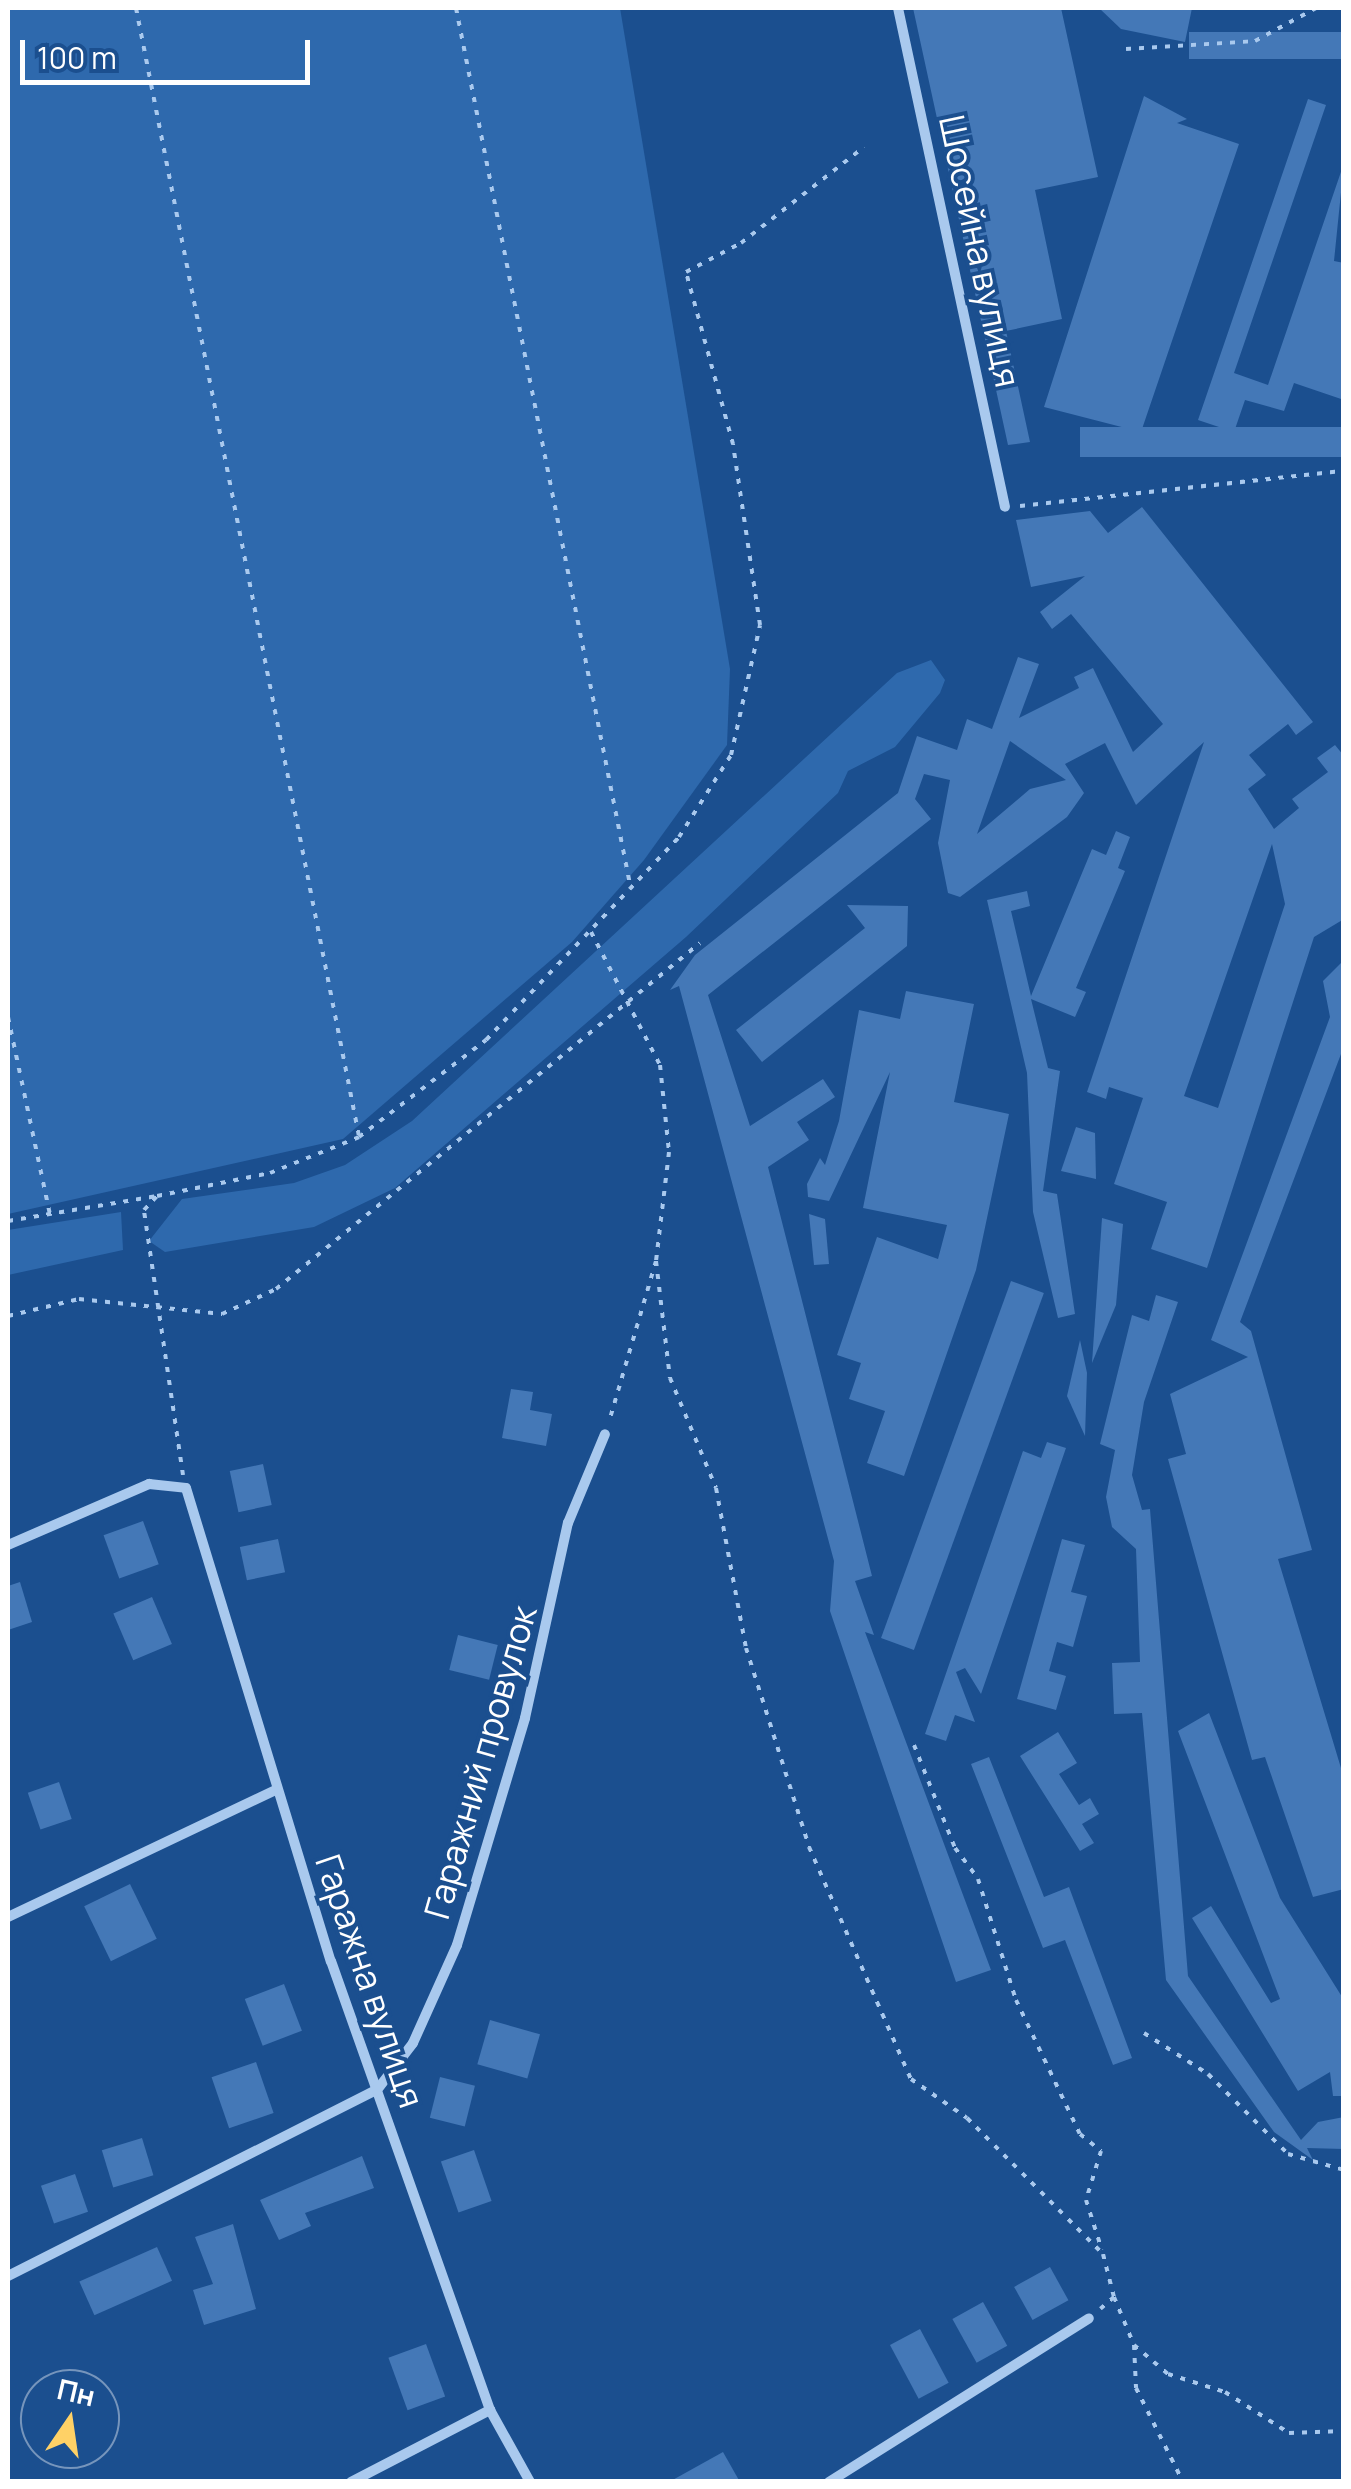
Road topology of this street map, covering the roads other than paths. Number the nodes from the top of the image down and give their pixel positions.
1 (898, 8) edge
2 (1005, 507) road end
3 (605, 1434) road end
4 (8, 1546) edge
5 (277, 1789) junction
6 (8, 1918) edge
7 (377, 2090) junction
8 (8, 2276) edge
9 (1090, 2318) road end
10 (490, 2410) junction
11 (351, 2482) edge
12 (530, 2482) edge
13 (830, 2482) edge

1 - 2 street, Шосейна вулиця
3 - 7 street, Гаражний провулок
4 - 5 street, Гаражна вулиця
5 - 6 street
5 - 7 street, Гаражна вулиця
7 - 8 street
7 - 10 street, Гаражна вулиця
9 - 13 street
10 - 11 street
10 - 12 street, Гаражна вулиця

